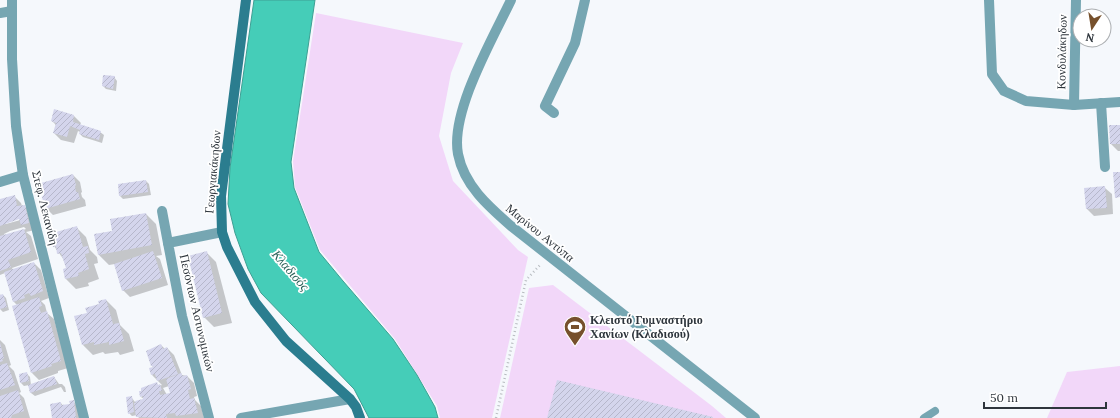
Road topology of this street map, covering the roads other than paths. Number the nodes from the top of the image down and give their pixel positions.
1 (12, 0) edge
2 (246, 0) edge
3 (511, 0) edge
4 (585, 0) edge
5 (988, 0) edge
6 (1076, 0) edge
7 (12, 10) junction
8 (0, 13) edge
9 (1120, 102) edge
10 (1101, 103) junction
11 (1074, 105) junction
12 (554, 113) dead end
13 (1104, 167) dead end
14 (23, 175) junction
15 (0, 182) edge
16 (162, 211) dead end
17 (222, 232) junction
18 (168, 243) junction
19 (350, 399) junction
20 (935, 411) dead end
21 (266, 416) edge
22 (84, 418) edge
23 (209, 418) edge
24 (241, 418) edge
25 (360, 418) edge
26 (755, 418) edge
27 (924, 418) edge

1 - 7 street, Στεφ. Λεκανίδη
2 - 17 street, Γεωργιακάκηδων
3 - 26 street, Μαρίνου Αντύπα
4 - 12 street
5 - 11 street, Κονδυλάκηδων
6 - 11 street, Κονδυλάκηδων
7 - 8 street
7 - 14 street, Στεφ. Λεκανίδη
9 - 10 street, Κονδυλάκηδων
10 - 11 street, Κονδυλάκηδων
10 - 13 street
14 - 15 street
14 - 22 street, Στεφ. Λεκανίδη
16 - 18 street
17 - 18 street, Πεσόντων Αστυνομικών
17 - 19 street, Γεωργιακάκηδων
18 - 23 street, Πεσόντων Αστυνομικών
19 - 21 street
19 - 25 street, Γεωργιακάκηδων
20 - 27 lane
21 - 24 street

